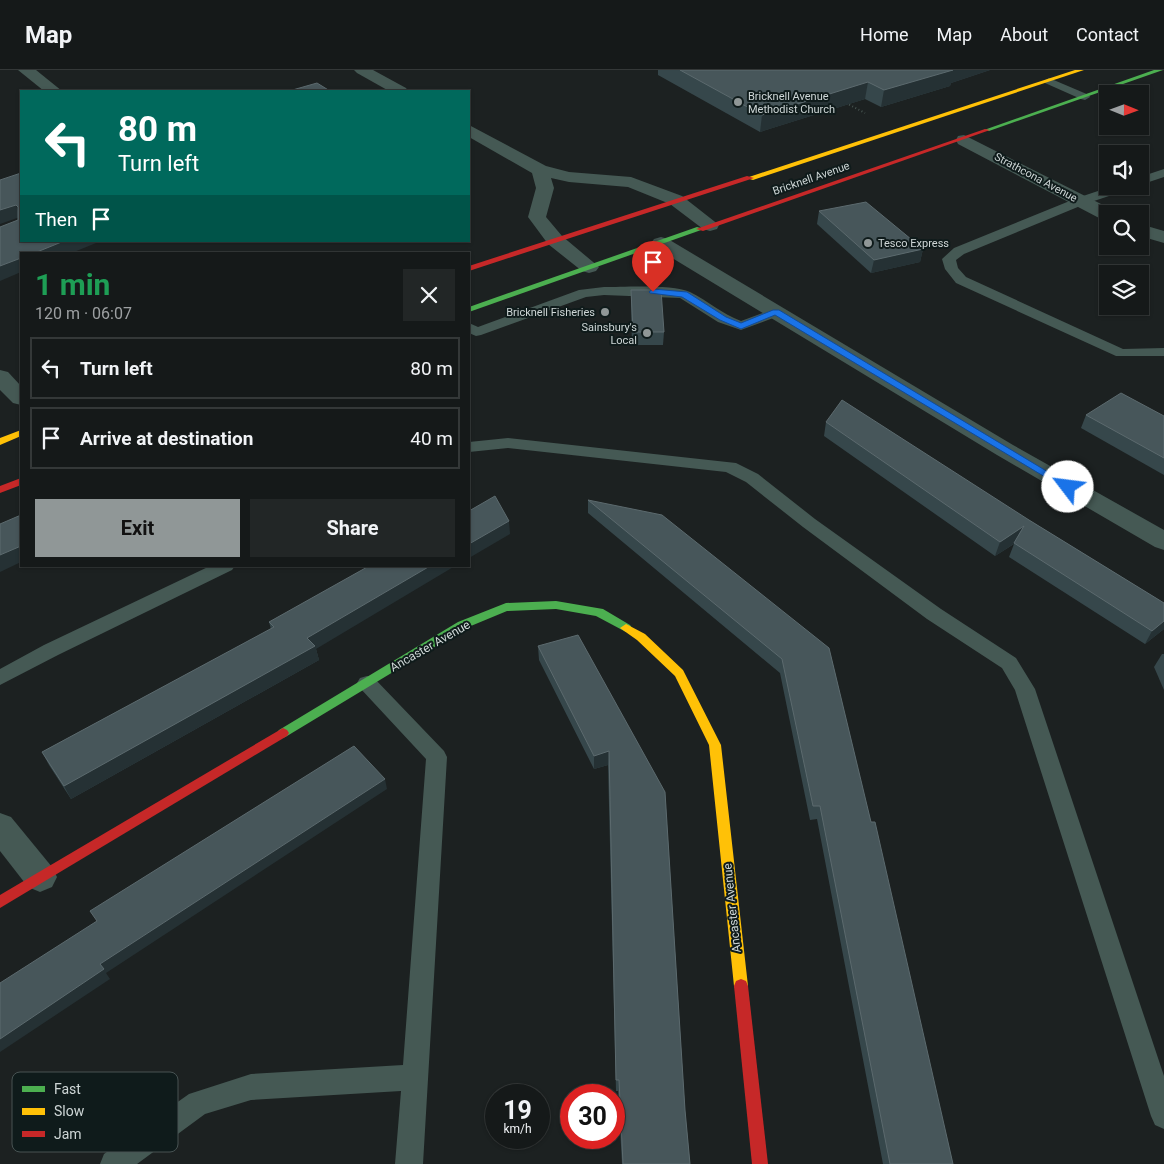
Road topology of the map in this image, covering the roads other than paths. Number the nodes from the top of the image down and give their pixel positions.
1 (26, 70) edge
2 (362, 70) edge
3 (1081, 70) edge
4 (1160, 70) edge
5 (1049, 81) junction
6 (53, 90) edge
7 (398, 90) edge
8 (1085, 97) junction
9 (470, 131) edge
10 (964, 140) junction
11 (540, 170) junction
12 (1164, 173) edge
13 (1149, 179) edge
14 (1100, 195) edge
15 (676, 200) junction
16 (1082, 201) junction
17 (1099, 210) edge
18 (710, 226) junction
19 (1149, 233) edge
20 (1164, 237) edge
21 (555, 240) junction
22 (661, 243) junction
23 (589, 267) junction
24 (470, 269) edge
25 (470, 310) edge
26 (776, 312) junction
27 (470, 328) edge
28 (1164, 352) edge
29 (0, 377) edge
30 (20, 397) edge
31 (20, 433) edge
32 (0, 442) edge
33 (470, 447) edge
34 (20, 482) edge
35 (0, 490) edge
36 (1164, 541) edge
37 (224, 567) edge
38 (0, 678) edge
39 (367, 683) junction
40 (0, 827) edge
41 (40, 877) junction
42 (0, 902) edge
43 (414, 1077) junction
44 (1164, 1116) edge
45 (178, 1118) edge
46 (131, 1152) edge
47 (114, 1164) edge
48 (409, 1164) edge
49 (760, 1164) edge

1 - 6 street
2 - 7 street
3 - 5 street, Bricknell Avenue
4 - 8 street, Bricknell Avenue
5 - 8 lane
5 - 15 street, Bricknell Avenue
8 - 10 street, Bricknell Avenue
9 - 11 street
10 - 16 street, Strathcona Avenue
10 - 18 street, Bricknell Avenue
11 - 15 street
11 - 21 street
12 - 13 lane
14 - 16 lane
15 - 18 street
15 - 21 street, Bricknell Avenue
16 - 17 street, Strathcona Avenue
16 - 28 lane
18 - 22 street, Bricknell Avenue
19 - 20 street
21 - 23 street
21 - 24 street, Bricknell Avenue
22 - 23 street, Bricknell Avenue
22 - 26 street
23 - 25 street, Bricknell Avenue
26 - 27 lane
26 - 36 street
29 - 30 street
31 - 32 street
33 - 44 lane
34 - 35 street
37 - 38 lane
39 - 41 street, Ancaster Avenue
39 - 43 lane
39 - 49 street, Ancaster Avenue
40 - 41 street
41 - 42 street, Ancaster Avenue
43 - 45 lane
43 - 48 lane
46 - 47 lane

